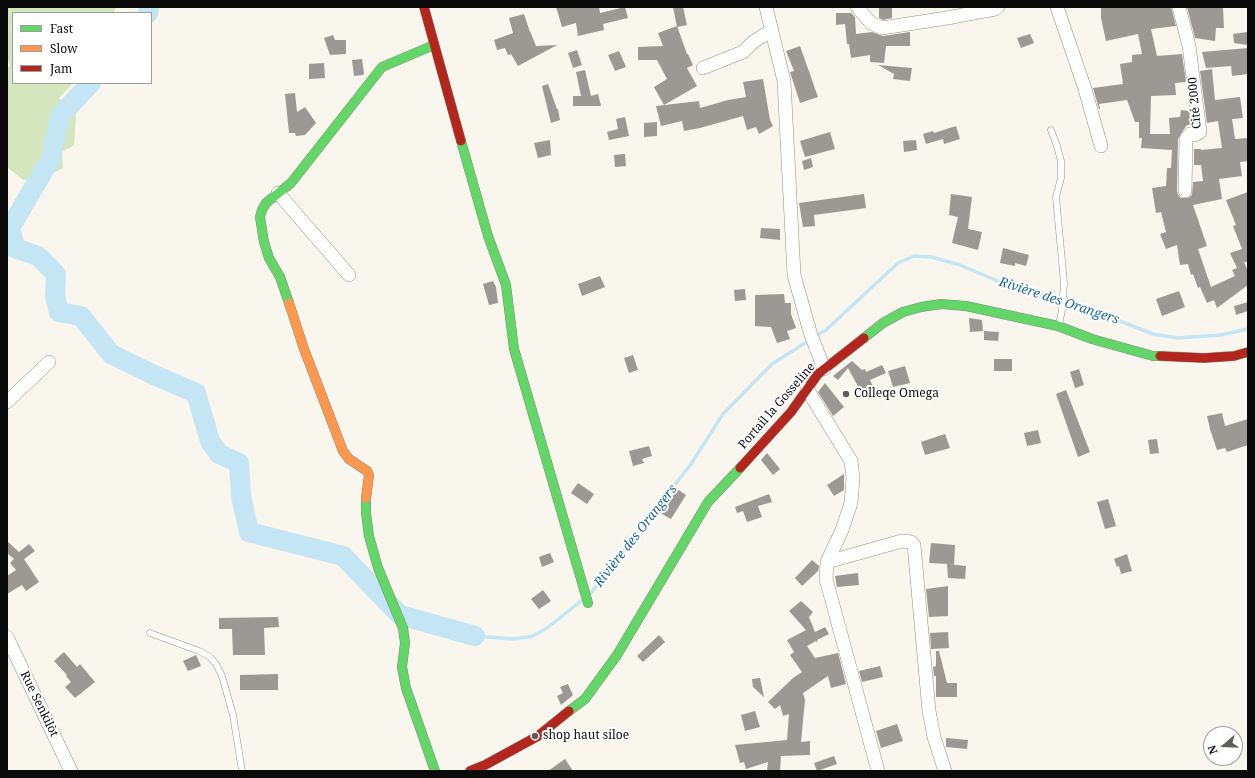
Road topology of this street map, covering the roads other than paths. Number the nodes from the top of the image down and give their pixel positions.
1 (424, 7) edge
2 (766, 7) edge
3 (857, 7) edge
4 (998, 7) edge
5 (1057, 7) edge
6 (1179, 7) edge
7 (772, 30) junction
8 (434, 45) junction
9 (703, 68) dead end
10 (1051, 130) dead end
11 (1101, 146) dead end
12 (1185, 191) dead end
13 (278, 193) junction
14 (349, 274) dead end
15 (1058, 326) junction
16 (1248, 352) edge
17 (49, 362) dead end
18 (824, 369) junction
19 (807, 389) junction
20 (7, 402) edge
21 (827, 562) junction
22 (588, 603) dead end
23 (150, 633) dead end
24 (7, 638) edge
25 (71, 771) edge
26 (242, 771) edge
27 (435, 771) edge
28 (470, 771) edge
29 (878, 771) edge
30 (945, 771) edge

1 - 8 street
2 - 7 street
3 - 4 street
5 - 11 street
6 - 12 street, Cité 2000
7 - 9 street
7 - 18 street
8 - 13 street
8 - 22 street
10 - 15 lane
13 - 14 street
13 - 27 street
15 - 16 street, Portail la Gosseline
15 - 18 street, Portail la Gosseline
17 - 20 street
18 - 19 street, Portail la Gosseline
19 - 21 street
19 - 28 street, Portail la Gosseline
21 - 29 street
21 - 30 street
23 - 26 lane
24 - 25 street, Rue Senkilòt

